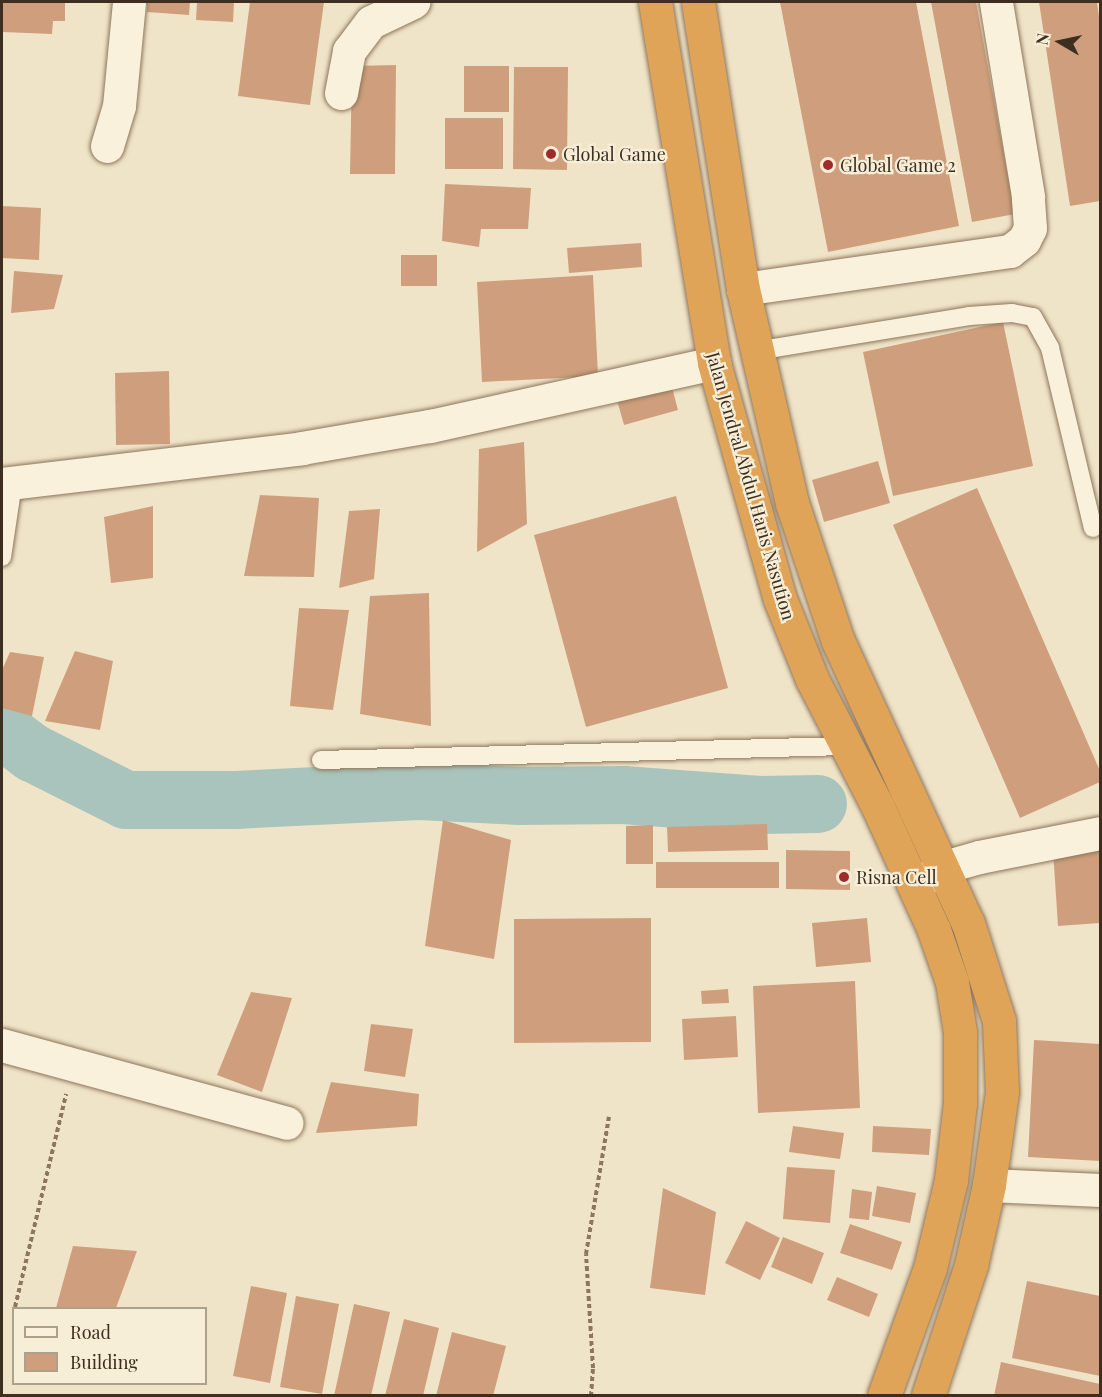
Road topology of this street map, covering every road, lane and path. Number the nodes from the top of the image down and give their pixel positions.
1 (129, 2) edge
2 (413, 2) edge
3 (655, 2) edge
4 (698, 2) edge
5 (996, 2) edge
6 (711, 86) junction
7 (668, 90) junction
8 (341, 93) dead end
9 (107, 146) dead end
10 (743, 289) junction
11 (756, 351) junction
12 (714, 363) junction
13 (7, 483) edge
14 (1093, 528) dead end
15 (2, 557) edge
16 (845, 746) junction
17 (321, 760) dead end
18 (1101, 833) edge
19 (944, 867) junction
20 (914, 886) junction
21 (2, 1045) edge
22 (74, 1065) junction
23 (609, 1117) dead end
24 (286, 1124) dead end
25 (989, 1185) junction
26 (1101, 1190) edge
27 (15, 1307) dead end
28 (591, 1395) edge
29 (884, 1395) edge
30 (928, 1395) edge

1 - 9 street
2 - 8 street
3 - 7 highway, Jalan Jendral Abdul Haris Nasution
4 - 6 highway, Jalan Jendral Abdul Haris Nasution
5 - 10 street
6 - 7 highway
6 - 10 highway, Jalan Jendral Abdul Haris Nasution
7 - 12 highway, Jalan Jendral Abdul Haris Nasution
10 - 11 highway, Jalan Jendral Abdul Haris Nasution
11 - 14 lane
11 - 19 highway, Jalan Jendral Abdul Haris Nasution
12 - 13 street
12 - 16 highway, Jalan Jendral Abdul Haris Nasution
13 - 15 lane
16 - 17 lane
16 - 20 highway, Jalan Jendral Abdul Haris Nasution
18 - 19 street
19 - 20 street
19 - 25 highway, Jalan Jendral Abdul Haris Nasution
20 - 29 highway, Jalan Jendral Abdul Haris Nasution
21 - 22 street
22 - 24 street
22 - 27 path
23 - 28 path
25 - 26 street
25 - 30 highway, Jalan Jendral Abdul Haris Nasution

